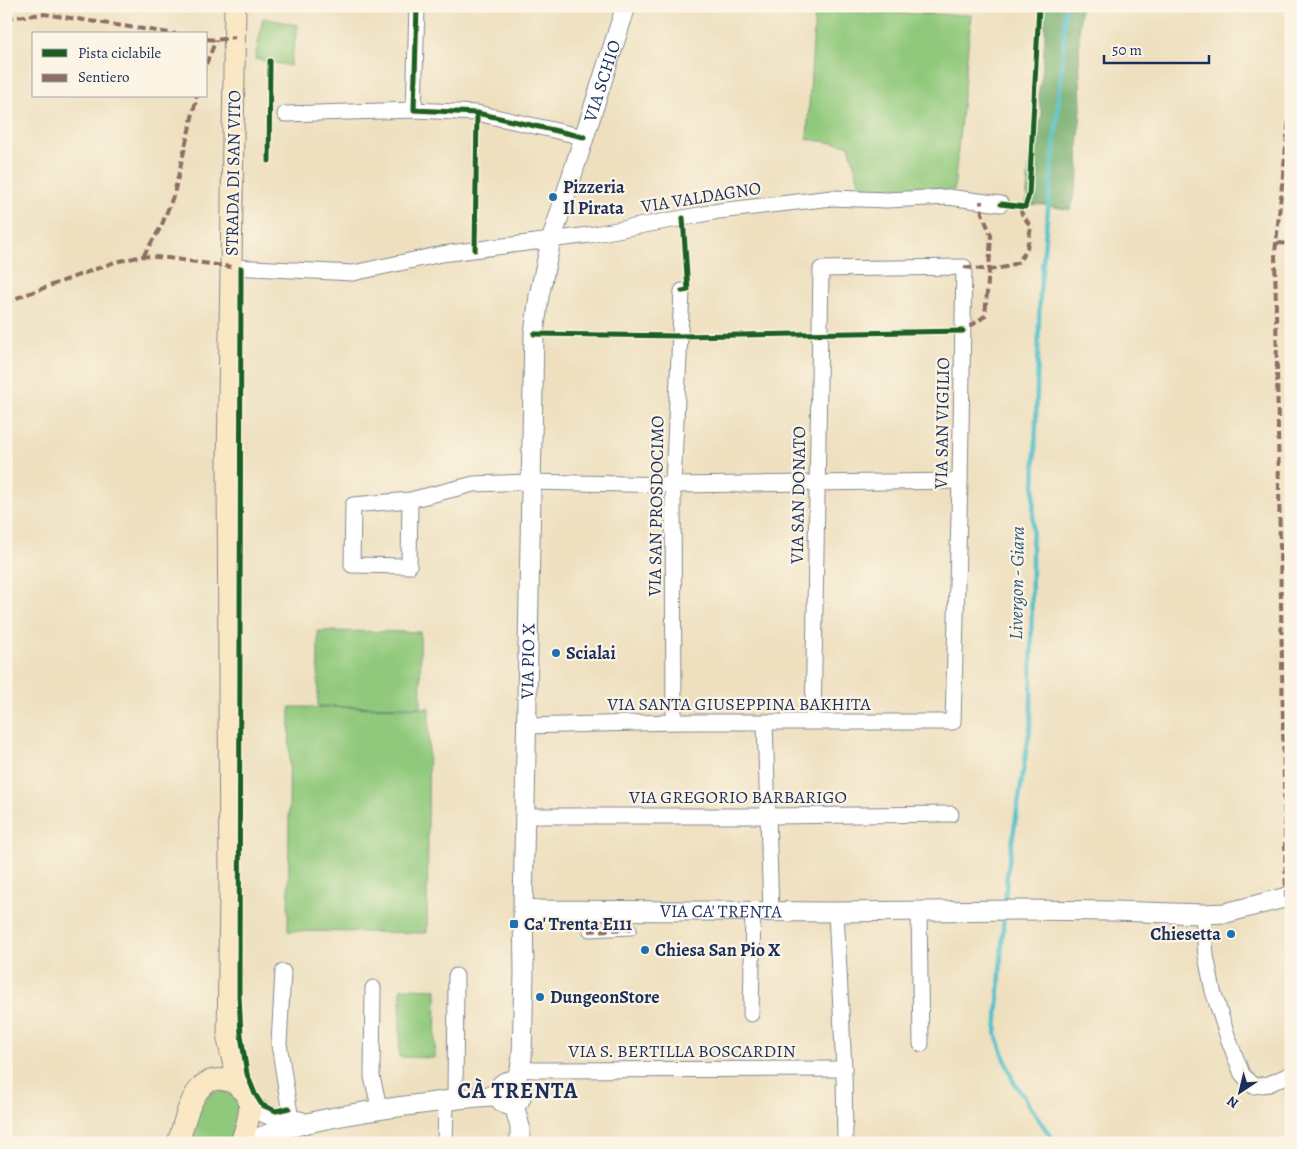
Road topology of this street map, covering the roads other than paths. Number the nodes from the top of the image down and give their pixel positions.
1 (417, 6) edge
2 (626, 6) edge
3 (236, 8) edge
4 (414, 110) junction
5 (285, 114) dead end
6 (584, 137) junction
7 (1001, 204) dead end
8 (551, 240) junction
9 (231, 267) junction
10 (821, 269) joint
11 (682, 291) dead end
12 (960, 481) junction
13 (530, 482) junction
14 (816, 483) junction
15 (673, 485) junction
16 (410, 500) junction
17 (674, 722) junction
18 (765, 722) junction
19 (813, 722) junction
20 (953, 722) joint
21 (526, 726) junction
22 (951, 814) dead end
23 (525, 816) junction
24 (769, 816) junction
25 (1291, 896) edge
26 (523, 909) junction
27 (919, 911) junction
28 (762, 912) junction
29 (836, 912) junction
30 (1203, 914) junction
31 (631, 929) dead end
32 (589, 931) dead end
33 (283, 972) dead end
34 (456, 976) dead end
35 (373, 988) dead end
36 (751, 1014) dead end
37 (228, 1039) junction
38 (921, 1044) dead end
39 (844, 1070) junction
40 (1291, 1074) edge
41 (518, 1075) junction
42 (210, 1081) junction
43 (245, 1095) junction
44 (450, 1100) junction
45 (506, 1100) junction
46 (380, 1110) junction
47 (291, 1120) junction
48 (314, 1121) junction
49 (178, 1143) edge
50 (241, 1143) edge
51 (250, 1143) edge
52 (445, 1143) edge
53 (520, 1143) edge
54 (845, 1143) edge

1 - 4 street
2 - 6 street, VIA SCHIO
3 - 9 main road, STRADA DI SAN VITO
4 - 5 street
4 - 6 street
6 - 8 street, VIA SCHIO
7 - 8 street, VIA VALDAGNO
8 - 9 street, VIA VALDAGNO
8 - 13 street, VIA PIO X
9 - 37 main road, STRADA DI SAN VITO
10 - 12 street, VIA SAN VIGILIO
10 - 14 street, VIA SAN DONATO
11 - 15 street, VIA SAN PROSDOCIMO
12 - 14 street
12 - 20 street, VIA SAN VIGILIO
13 - 15 street
13 - 16 street
13 - 21 street, VIA PIO X
14 - 15 street
14 - 19 street, VIA SAN DONATO
15 - 17 street, VIA SAN PROSDOCIMO
16 - 16 street
17 - 18 street, VIA SANTA GIUSEPPINA BAKHITA
17 - 21 street, VIA SANTA GIUSEPPINA BAKHITA
18 - 19 street, VIA SANTA GIUSEPPINA BAKHITA
18 - 24 street
19 - 20 street, VIA SANTA GIUSEPPINA BAKHITA
21 - 23 street, VIA PIO X
22 - 24 street, VIA GREGORIO BARBARIGO
23 - 24 street, VIA GREGORIO BARBARIGO
23 - 26 street, VIA PIO X
24 - 28 street
25 - 30 street, VIA CA' TRENTA
26 - 28 street, VIA CA' TRENTA
26 - 41 street, VIA PIO X
27 - 29 street, VIA CA' TRENTA
27 - 30 street, VIA CA' TRENTA
27 - 38 street
28 - 29 street, VIA CA' TRENTA
28 - 36 street
29 - 39 street
30 - 40 street
31 - 32 street
33 - 47 street
34 - 44 street
35 - 46 street
37 - 42 main road
37 - 43 main road, STRADA DI SAN VITO
39 - 41 street, VIA S. BERTILLA BOSCARDIN
39 - 54 street
41 - 45 street, VIA PIO X
42 - 43 main road
42 - 49 main road
43 - 47 street
43 - 50 main road
44 - 45 street
44 - 46 street
44 - 52 street
45 - 53 street, VIA PIO X
46 - 48 street
47 - 48 street
48 - 51 street

